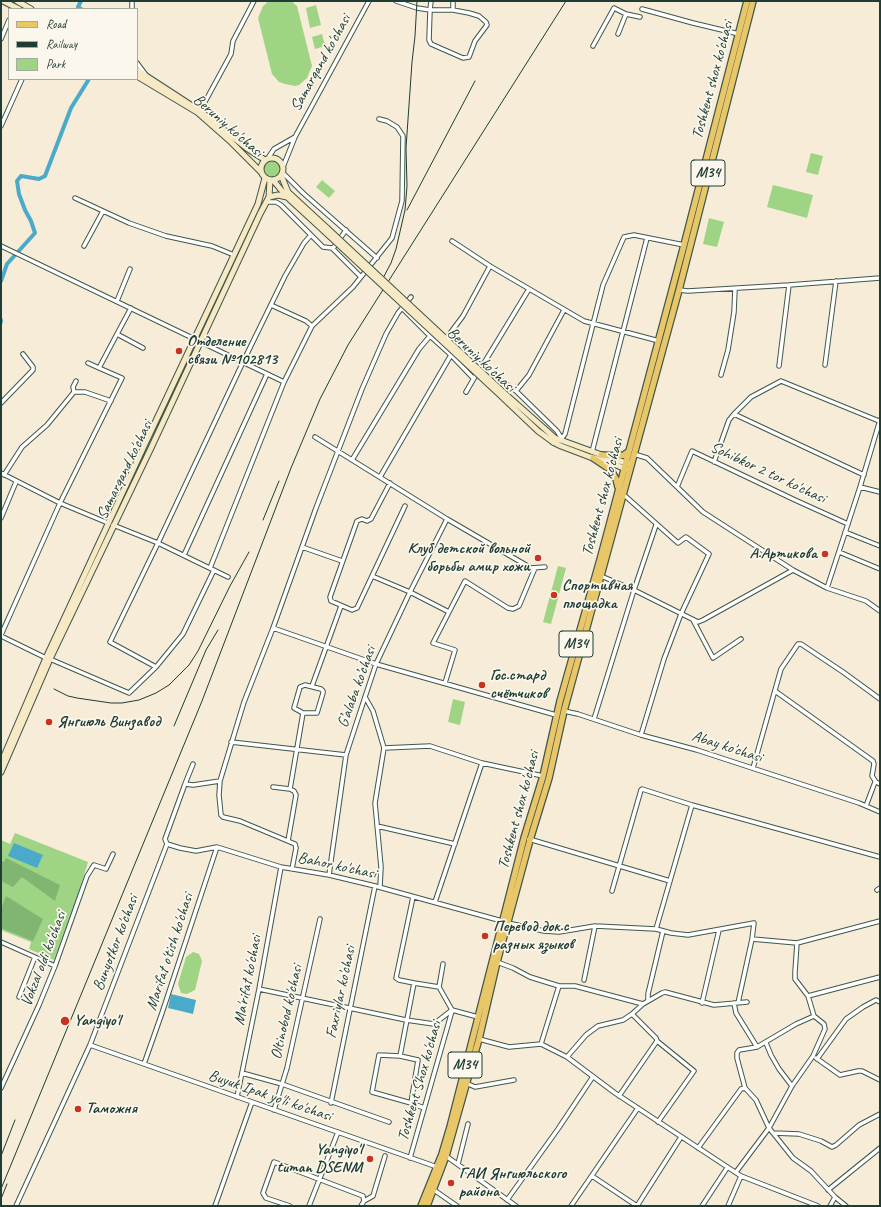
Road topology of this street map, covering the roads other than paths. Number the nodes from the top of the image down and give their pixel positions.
1 (3, 1) edge
2 (254, 1) edge
3 (369, 1) edge
4 (399, 1) edge
5 (431, 1) edge
6 (453, 1) edge
7 (747, 1) edge
8 (753, 1) edge
9 (16, 6) edge
10 (26, 8) edge
11 (642, 9) dead end
12 (430, 10) junction
13 (453, 10) junction
14 (626, 14) junction
15 (640, 17) dead end
16 (8, 22) edge
17 (618, 34) dead end
18 (739, 34) junction
19 (1, 39) edge
20 (593, 46) dead end
21 (138, 65) edge
22 (138, 71) edge
23 (138, 76) edge
24 (146, 78) junction
25 (22, 80) edge
26 (200, 110) junction
27 (3, 118) edge
28 (379, 119) dead end
29 (1, 126) edge
30 (295, 137) junction
31 (267, 159) junction
32 (282, 171) junction
33 (261, 172) junction
34 (269, 179) junction
35 (287, 197) junction
36 (75, 198) dead end
37 (268, 200) junction
38 (103, 211) junction
39 (326, 230) junction
40 (346, 230) junction
41 (311, 235) junction
42 (647, 238) junction
43 (452, 241) dead end
44 (684, 245) junction
45 (1, 246) edge
46 (84, 246) dead end
47 (332, 248) junction
48 (234, 255) junction
49 (376, 258) junction
50 (490, 266) junction
51 (130, 269) dead end
52 (361, 277) junction
53 (880, 278) edge
54 (836, 281) junction
55 (789, 285) junction
56 (529, 289) junction
57 (735, 289) junction
58 (678, 290) junction
59 (411, 297) dead end
60 (117, 301) junction
61 (270, 305) junction
62 (131, 308) junction
63 (402, 308) junction
64 (564, 310) junction
65 (593, 324) junction
66 (312, 326) junction
67 (622, 331) junction
68 (117, 334) junction
69 (449, 335) junction
70 (430, 336) junction
71 (195, 340) junction
72 (659, 341) junction
73 (201, 342) junction
74 (440, 344) junction
75 (143, 348) dead end
76 (23, 354) dead end
77 (452, 355) junction
78 (243, 362) junction
79 (88, 363) dead end
80 (826, 365) dead end
81 (779, 366) dead end
82 (482, 367) junction
83 (99, 368) junction
84 (267, 374) junction
85 (721, 375) dead end
86 (473, 378) junction
87 (76, 381) dead end
88 (284, 382) junction
89 (516, 391) junction
90 (74, 392) junction
91 (466, 392) dead end
92 (1, 396) edge
93 (4, 400) junction
94 (111, 401) junction
95 (1, 403) edge
96 (734, 414) junction
97 (880, 420) edge
98 (315, 437) dead end
99 (875, 438) junction
100 (880, 439) edge
101 (562, 442) junction
102 (337, 452) junction
103 (631, 453) junction
104 (601, 455) junction
105 (592, 456) junction
106 (352, 460) junction
107 (714, 462) junction
108 (627, 466) junction
109 (2, 474) edge
110 (864, 475) junction
111 (380, 477) junction
112 (16, 482) junction
113 (390, 483) junction
114 (677, 487) junction
115 (860, 488) junction
116 (621, 492) junction
117 (880, 492) edge
118 (60, 503) junction
119 (405, 506) dead end
120 (1, 518) edge
121 (447, 519) junction
122 (110, 524) junction
123 (656, 524) junction
124 (848, 524) junction
125 (845, 532) junction
126 (158, 543) junction
127 (880, 546) edge
128 (302, 547) junction
129 (839, 552) junction
130 (184, 555) junction
131 (603, 557) junction
132 (342, 561) junction
133 (545, 567) dead end
134 (535, 568) junction
135 (212, 569) junction
136 (880, 569) edge
137 (793, 570) junction
138 (372, 576) junction
139 (601, 576) junction
140 (228, 577) dead end
141 (827, 588) junction
142 (634, 590) junction
143 (410, 592) junction
144 (341, 606) junction
145 (880, 611) edge
146 (449, 612) junction
147 (681, 614) junction
148 (693, 620) junction
149 (273, 628) junction
150 (1, 636) edge
151 (741, 639) dead end
152 (327, 647) junction
153 (48, 658) junction
154 (376, 664) junction
155 (156, 667) junction
156 (445, 683) junction
157 (312, 686) junction
158 (775, 691) junction
159 (365, 697) junction
160 (880, 699) edge
161 (557, 712) junction
162 (303, 713) junction
163 (564, 714) junction
164 (594, 719) junction
165 (641, 734) junction
166 (231, 742) junction
167 (384, 748) junction
168 (297, 749) junction
169 (346, 755) junction
170 (1, 763) edge
171 (482, 763) junction
172 (193, 764) dead end
173 (753, 768) junction
174 (1, 772) edge
175 (543, 776) junction
176 (220, 781) junction
177 (875, 782) junction
178 (185, 784) junction
179 (880, 784) edge
180 (273, 788) dead end
181 (290, 790) junction
182 (692, 805) junction
183 (866, 806) junction
184 (880, 812) edge
185 (377, 826) junction
186 (524, 838) junction
187 (530, 840) junction
188 (288, 841) junction
189 (167, 844) junction
190 (455, 844) junction
191 (217, 847) junction
192 (112, 854) dead end
193 (880, 857) edge
194 (619, 866) junction
195 (281, 868) junction
196 (292, 869) junction
197 (328, 875) junction
198 (670, 881) junction
199 (377, 887) junction
200 (612, 891) dead end
201 (413, 897) junction
202 (435, 902) junction
203 (320, 919) dead end
204 (880, 920) edge
205 (505, 922) junction
206 (595, 926) junction
207 (656, 929) junction
208 (719, 930) junction
209 (663, 931) junction
210 (752, 939) junction
211 (1, 942) edge
212 (797, 944) junction
213 (36, 957) junction
214 (497, 962) junction
215 (443, 964) dead end
216 (55, 966) junction
217 (880, 977) edge
218 (584, 980) dead end
219 (414, 983) junction
220 (559, 986) junction
221 (440, 987) junction
222 (259, 989) junction
223 (808, 996) junction
224 (19, 997) dead end
225 (302, 998) junction
226 (648, 1001) junction
227 (747, 1002) dead end
228 (880, 1002) edge
229 (702, 1003) junction
230 (736, 1003) junction
231 (643, 1004) junction
232 (351, 1009) junction
233 (452, 1010) junction
234 (632, 1014) junction
235 (814, 1016) junction
236 (478, 1017) junction
237 (406, 1020) junction
238 (478, 1039) junction
239 (657, 1041) junction
240 (766, 1043) junction
241 (541, 1044) junction
242 (90, 1045) junction
243 (757, 1047) junction
244 (400, 1056) junction
245 (813, 1056) junction
246 (567, 1057) junction
247 (817, 1059) junction
248 (144, 1064) junction
249 (242, 1073) junction
250 (592, 1078) junction
251 (514, 1080) dead end
252 (880, 1080) edge
253 (466, 1083) junction
254 (282, 1084) junction
255 (792, 1086) junction
256 (1, 1088) edge
257 (745, 1088) junction
258 (619, 1096) junction
259 (237, 1097) junction
260 (252, 1102) junction
261 (330, 1103) junction
262 (411, 1103) junction
263 (424, 1108) junction
264 (638, 1108) junction
265 (274, 1110) junction
266 (880, 1114) edge
267 (389, 1122) dead end
268 (658, 1122) junction
269 (468, 1124) dead end
270 (768, 1128) junction
271 (338, 1132) junction
272 (773, 1133) junction
273 (682, 1137) junction
274 (698, 1148) junction
275 (880, 1148) edge
276 (385, 1156) dead end
277 (446, 1156) junction
278 (410, 1158) junction
279 (458, 1164) junction
280 (440, 1168) junction
281 (727, 1168) junction
282 (736, 1172) junction
283 (592, 1176) junction
284 (741, 1176) junction
285 (320, 1179) junction
286 (434, 1190) junction
287 (828, 1190) junction
288 (835, 1197) junction
289 (507, 1200) junction
290 (364, 1201) junction
291 (16, 1206) edge
292 (215, 1206) edge
293 (290, 1206) edge
294 (309, 1206) edge
295 (361, 1206) edge
296 (421, 1206) edge
297 (427, 1206) edge
298 (457, 1206) edge
299 (516, 1206) edge
300 (571, 1206) edge
301 (637, 1206) edge
302 (702, 1206) edge
303 (728, 1206) edge
304 (818, 1206) edge
305 (830, 1206) edge
306 (846, 1206) edge

1 - 9 main road
2 - 26 street
3 - 30 street, Samarqand ko'chasi
4 - 12 street
5 - 12 street
6 - 13 street
7 - 18 main road, Toshkent shox ko'chasi / M34
8 - 58 main road, Toshkent shox ko'chasi / M34
9 - 10 main road
11 - 18 street
12 - 13 street
12 - 13 street
14 - 15 street
14 - 17 street
14 - 20 street
16 - 19 street
18 - 44 main road, Toshkent shox ko'chasi / M34
21 - 24 street
22 - 24 main road, Beruniy ko'chasi
23 - 24 main road, Beruniy ko'chasi
24 - 26 main road, Beruniy ko'chasi
24 - 33 main road, Beruniy ko'chasi
25 - 27 street
26 - 31 main road, Beruniy ko'chasi
27 - 29 street
28 - 49 street
30 - 31 street
30 - 32 street, Samarqand ko'chasi
31 - 32 main road, Beruniy ko'chasi
31 - 33 main road, Beruniy ko'chasi
32 - 34 main road
32 - 39 main road, Beruniy ko'chasi
32 - 40 street, Beruniy ko'chasi
33 - 34 main road, Beruniy ko'chasi
34 - 35 main road, Beruniy ko'chasi
34 - 37 main road, Samarqand ko'chasi
34 - 48 main road, Samarqand ko'chasi
35 - 37 main road
35 - 39 main road, Beruniy ko'chasi
36 - 38 street
37 - 41 street
37 - 73 main road, Samarqand ko'chasi
38 - 46 street
38 - 48 street
39 - 101 main road, Beruniy ko'chasi, bridge
40 - 47 street
40 - 49 street, Beruniy ko'chasi
41 - 47 street
41 - 61 street
42 - 44 street
42 - 65 street
42 - 67 street
43 - 50 street
44 - 72 main road, Toshkent shox ko'chasi / M34
45 - 60 street
47 - 52 street
48 - 71 main road, Samarqand ko'chasi
49 - 52 street
50 - 56 street
50 - 69 street
51 - 60 street
52 - 66 street
53 - 54 street
54 - 55 street
54 - 80 street
55 - 57 street
55 - 81 street
56 - 64 street
56 - 82 street
57 - 58 street
57 - 85 street
58 - 103 main road, Toshkent shox ko'chasi / M34
59 - 63 street
60 - 62 street
61 - 66 street
61 - 78 street
62 - 68 street
62 - 71 street
63 - 70 street
63 - 102 street
64 - 65 street
64 - 89 street
65 - 67 street
65 - 101 street
66 - 88 street
67 - 72 street
67 - 105 street
68 - 75 street
68 - 83 street
69 - 74 street
69 - 82 street
70 - 74 street
70 - 106 street
71 - 73 street
71 - 122 main road, Samarqand ko'chasi
72 - 103 main road, Toshkent shox ko'chasi / M34
73 - 78 street
73 - 122 main road, Samarqand ko'chasi
74 - 77 street
76 - 93 street
77 - 86 street
77 - 111 street
78 - 84 street
78 - 126 street
79 - 83 street
82 - 86 street
82 - 89 street
83 - 94 street
84 - 88 street
84 - 130 street
86 - 91 street
87 - 90 street
88 - 135 street
89 - 101 street
90 - 94 street
90 - 109 street
92 - 93 street
93 - 95 street
94 - 118 street
96 - 97 street
96 - 107 street
96 - 110 street
97 - 99 street
98 - 102 street
99 - 100 street
99 - 110 street
101 - 105 main road, Beruniy ko'chasi
102 - 106 street
102 - 128 street
103 - 104 main road
103 - 108 main road, Toshkent shox ko'chasi / M34
103 - 114 street
104 - 105 main road, Beruniy ko'chasi
104 - 108 main road, Beruniy ko'chasi
105 - 108 main road, Beruniy ko'chasi
105 - 116 main road
106 - 111 street
107 - 114 street, Sohibkor 2 tor ko'chasi
107 - 124 street, Sohibkor 2 tor ko'chasi
108 - 116 main road, Toshkent shox ko'chasi / M34
109 - 112 street
110 - 115 street
111 - 113 street
112 - 118 street
112 - 120 street
113 - 121 street
113 - 132 street
114 - 137 street
115 - 117 street
115 - 124 street
116 - 123 street
116 - 131 main road, Toshkent shox ko'chasi / M34
118 - 122 street
118 - 150 street
119 - 138 street
121 - 134 street
121 - 143 street, G’alaba ko’chasi
122 - 126 street
122 - 153 main road, Samarqand ko'chasi
123 - 142 street
123 - 147 street
124 - 125 street
125 - 127 street
125 - 129 street
126 - 130 street
126 - 155 street
128 - 132 street
128 - 149 street
129 - 136 street
129 - 141 street
130 - 135 street
131 - 139 main road, Toshkent shox ko'chasi / M34
131 - 161 main road, Toshkent shox ko'chasi / M34
132 - 144 street
133 - 134 street
134 - 146 street
135 - 140 street
135 - 155 street
137 - 141 street
137 - 148 street
138 - 143 street
138 - 144 street
139 - 142 street
139 - 163 main road, M34
141 - 145 street
142 - 147 street
142 - 164 street
143 - 146 street
143 - 154 street, G’alaba ko’chasi
144 - 152 street
146 - 156 street
147 - 148 street
147 - 165 street
148 - 151 street
149 - 152 street
149 - 166 street
150 - 153 street
152 - 154 street
152 - 157 street
153 - 155 street
153 - 170 main road, Samarqand ko'chasi
153 - 174 main road, Samarqand ko'chasi
154 - 156 street
154 - 159 street, G’alaba ko’chasi
156 - 161 street
157 - 162 street
157 - 162 street
158 - 160 street
158 - 173 street
158 - 177 street
159 - 167 street
159 - 169 street, G’alaba ko’chasi
161 - 163 main road
161 - 175 main road, Toshkent shox ko'chasi / M34
162 - 168 street
163 - 164 street, Abay ko'chasi
163 - 187 main road, Toshkent shox ko'chasi / M34
164 - 165 street, Abay ko'chasi
165 - 173 street, Abay ko'chasi
166 - 168 street
166 - 176 street
167 - 171 street
167 - 185 street, Faxriylar ko'chasi
168 - 169 street
168 - 181 street
169 - 197 street, G’alaba ko’chasi
171 - 175 street
171 - 190 street
172 - 178 street, Bunyotkor ko'chasi
173 - 183 street, Abay ko'chasi
175 - 186 main road, Toshkent shox ko'chasi / M34
176 - 178 street
176 - 188 street
177 - 179 street
177 - 183 street
178 - 189 street, Bunyotkor ko'chasi
180 - 181 street
181 - 188 street
182 - 193 street
182 - 194 street
182 - 198 street
183 - 184 street, Abay ko'chasi
185 - 190 street
185 - 199 street, Faxriylar ko'chasi
186 - 187 street
186 - 205 main road, Toshkent shox ko'chasi / M34
187 - 194 street
187 - 205 main road, Toshkent shox ko'chasi / M34
188 - 196 street
189 - 191 street, Bahor ko'chasi
189 - 242 street, Bunyotkor ko'chasi
190 - 202 street
191 - 195 street, Bahor ko'chasi
191 - 248 street, Marifat o'tish ko'chasi
192 - 216 street, Vokzal oldi ko'chasi
194 - 198 street
194 - 200 street
195 - 196 street, Bahor ko'chasi
195 - 222 street, Ma'rifat ko'chasi
196 - 197 street, Bahor ko'chasi
197 - 199 street, Bahor ko'chasi
198 - 207 street
199 - 201 street, Bahor ko'chasi
199 - 232 street, Faxriylar ko'chasi
201 - 202 street, Bahor ko'chasi
201 - 219 street
202 - 205 street, Bahor ko'chasi
203 - 225 street, Oltinobod ko'chasi
204 - 212 street
205 - 206 street, Bahor ko'chasi
205 - 214 main road, Toshkent shox ko'chasi / M34
205 - 236 main road, Toshkent shox ko'chasi / M34
206 - 207 street, Bahor ko'chasi
206 - 218 street
207 - 209 street, Bahor ko'chasi
208 - 209 street, Bahor ko'chasi
208 - 210 street, Bahor ko'chasi
208 - 229 street
209 - 226 street
210 - 212 street
210 - 230 street
211 - 213 street
212 - 223 street
213 - 216 street
213 - 224 street
214 - 220 street
214 - 238 main road, Toshkent shox ko'chasi / M34
215 - 221 street
216 - 256 street, Vokzal oldi ko'chasi
217 - 223 street
219 - 221 street
219 - 237 street
220 - 231 street
220 - 241 street
221 - 233 street
222 - 225 street
222 - 249 street, Ma'rifat ko'chasi
223 - 235 street
225 - 232 street
225 - 254 street, Oltinobod ko'chasi
226 - 229 street
226 - 231 street
227 - 230 street
228 - 247 street
229 - 230 street
230 - 243 street
231 - 234 street
232 - 237 street
232 - 261 street, Faxriylar ko'chasi
233 - 236 street
233 - 237 street
233 - 263 street, Toshkent Shox ko'chasi
234 - 239 street
234 - 246 street
235 - 240 street
235 - 245 street
236 - 280 main road, Toshkent shox ko'chasi / M34
237 - 244 street
238 - 241 street
238 - 253 main road, Toshkent shox ko'chasi / M34
239 - 258 street
239 - 268 street
240 - 243 street
240 - 255 street
241 - 246 street
242 - 248 street, Buyuk Ipak yo'li ko'chasi
242 - 291 street, Bunyotkor ko'chasi
243 - 257 street
244 - 262 street
244 - 262 street
245 - 247 street
245 - 255 street
246 - 250 street
247 - 252 street
248 - 259 street, Buyuk Ipak yo'li ko'chasi
249 - 254 street
249 - 259 street, Ma'rifat ko'chasi
250 - 258 street
250 - 289 street
251 - 253 street
253 - 277 main road, Toshkent shox ko'chasi / M34
254 - 261 street
254 - 265 street, Oltinobod ko'chasi
255 - 270 street
257 - 270 street
257 - 274 street
258 - 264 street
259 - 260 street, Buyuk Ipak yo'li ko'chasi
260 - 265 street, Buyuk Ipak yo'li ko'chasi
260 - 292 street
261 - 267 street
262 - 263 street
263 - 278 street, Toshkent Shox ko'chasi
264 - 268 street
264 - 283 street
265 - 271 street, Buyuk Ipak yo'li ko'chasi
266 - 272 street
268 - 273 street
269 - 279 street
270 - 272 street
270 - 282 street
271 - 278 street, Buyuk Ipak yo'li ko'chasi
271 - 285 street
272 - 287 street
273 - 274 street
273 - 301 street
274 - 281 street
275 - 287 street
276 - 290 street
277 - 279 street
277 - 280 main road, Toshkent shox ko'chasi / M34
278 - 280 street, Buyuk Ipak yo'li ko'chasi
279 - 289 street
280 - 286 main road, Toshkent shox ko'chasi / M34
280 - 296 main road, Toshkent shox ko'chasi / M34
281 - 282 street
281 - 302 street
282 - 284 street
283 - 300 street
283 - 301 street
284 - 303 street
284 - 304 street
285 - 290 street
285 - 293 street
285 - 294 street
286 - 297 main road, Toshkent shox ko'chasi / M34
286 - 298 street
287 - 288 street
288 - 305 street
288 - 306 street
289 - 299 street
290 - 295 street

